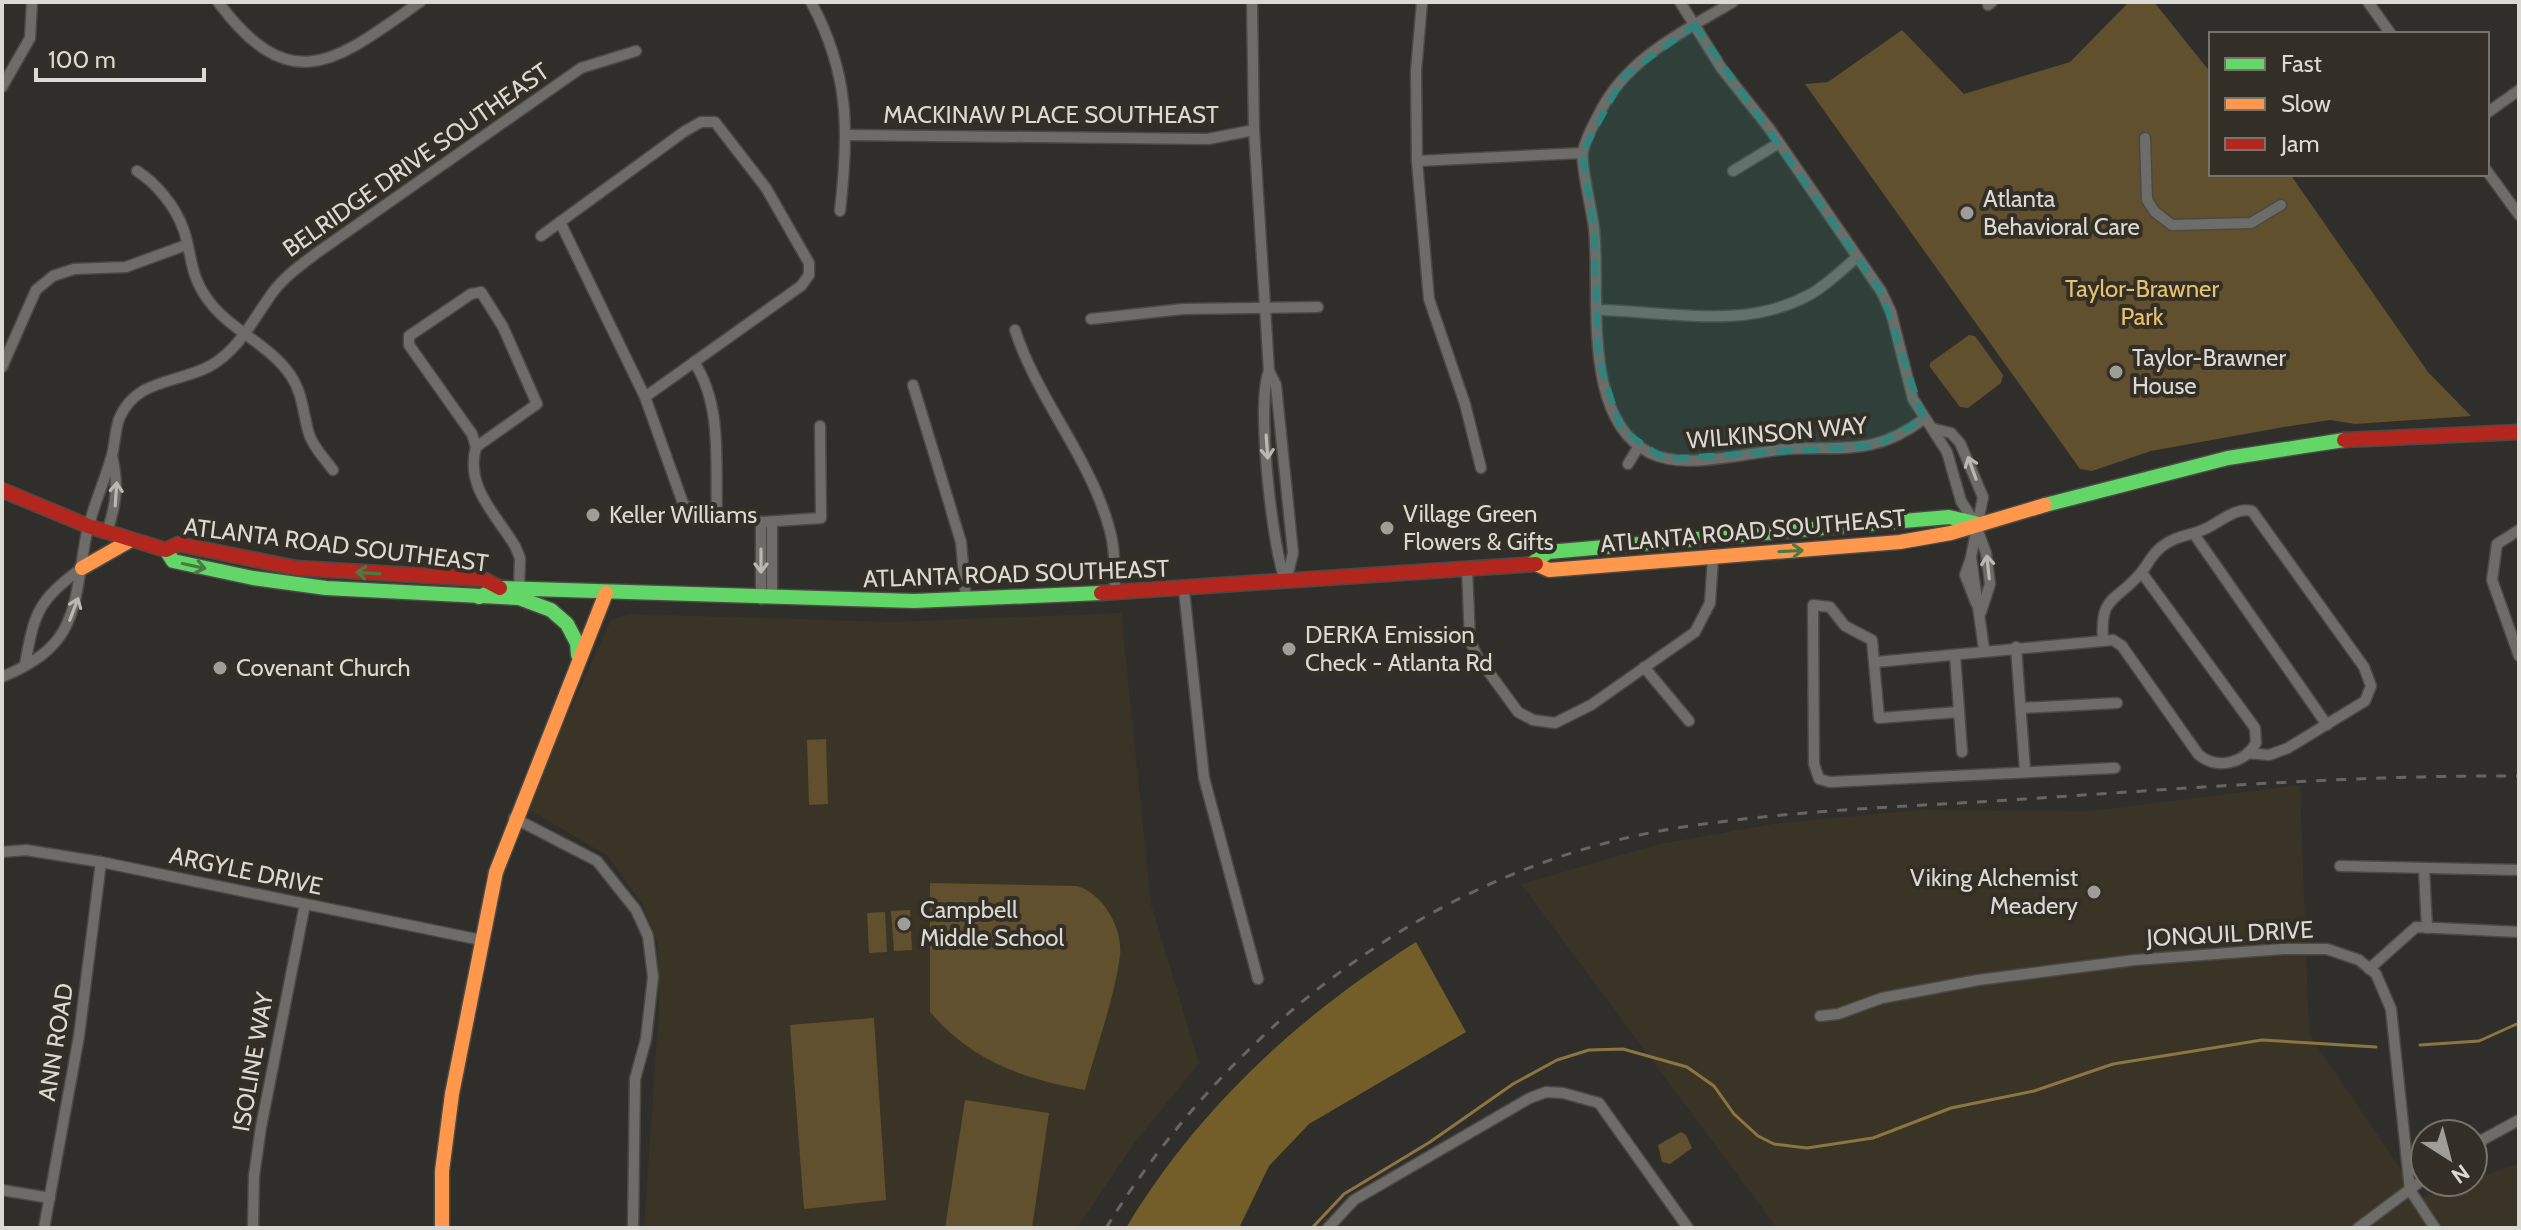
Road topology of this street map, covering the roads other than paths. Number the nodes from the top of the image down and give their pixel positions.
1 (32, 2) edge
2 (218, 2) edge
3 (420, 2) edge
4 (811, 2) edge
5 (1252, 2) edge
6 (1422, 2) edge
7 (1680, 2) edge
8 (1733, 2) edge
9 (2368, 2) edge
10 (1695, 25) junction
11 (2390, 32) edge
12 (636, 51) dead end
13 (2, 87) edge
14 (2519, 90) edge
15 (2489, 112) edge
16 (1254, 130) junction
17 (847, 135) junction
18 (2145, 138) dead end
19 (1779, 143) junction
20 (1582, 153) junction
21 (1417, 161) junction
22 (137, 171) dead end
23 (1733, 171) dead end
24 (2489, 174) edge
25 (2281, 205) dead end
26 (840, 211) dead end
27 (2519, 215) edge
28 (560, 222) junction
29 (541, 236) dead end
30 (186, 245) junction
31 (1857, 257) junction
32 (1265, 307) junction
33 (1318, 307) dead end
34 (1598, 310) junction
35 (1091, 319) dead end
36 (1015, 330) dead end
37 (244, 334) junction
38 (694, 362) junction
39 (2, 367) edge
40 (1269, 371) junction
41 (913, 385) dead end
42 (645, 397) junction
43 (1924, 419) junction
44 (820, 426) dead end
45 (1935, 429) junction
46 (2519, 432) edge
47 (1639, 446) junction
48 (476, 447) junction
49 (112, 455) junction
50 (1628, 464) dead end
51 (1481, 468) dead end
52 (333, 470) dead end
53 (2, 490) edge
54 (717, 515) junction
55 (767, 522) junction
56 (1975, 523) junction
57 (88, 526) junction
58 (2519, 530) edge
59 (107, 532) junction
60 (2194, 534) junction
61 (131, 540) junction
62 (166, 550) junction
63 (1713, 557) junction
64 (1533, 563) junction
65 (82, 568) junction
66 (1467, 568) junction
67 (2142, 573) junction
68 (1286, 581) junction
69 (500, 588) junction
70 (519, 589) junction
71 (1184, 590) junction
72 (1115, 591) junction
73 (606, 593) junction
74 (479, 597) junction
75 (767, 598) junction
76 (966, 599) junction
77 (1981, 612) junction
78 (2103, 640) junction
79 (2016, 647) junction
80 (1984, 649) junction
81 (1955, 655) junction
82 (2519, 656) edge
83 (1876, 662) junction
84 (577, 664) junction
85 (25, 665) junction
86 (1644, 667) junction
87 (2, 677) edge
88 (2117, 703) dead end
89 (2021, 708) junction
90 (1959, 712) junction
91 (1689, 721) dead end
92 (2327, 725) junction
93 (1962, 752) dead end
94 (2248, 753) junction
95 (2115, 768) dead end
96 (2025, 770) junction
97 (514, 818) junction
98 (2, 852) edge
99 (101, 862) junction
100 (2340, 866) dead end
101 (2424, 869) junction
102 (2519, 870) edge
103 (305, 904) junction
104 (2427, 928) junction
105 (2519, 932) edge
106 (481, 940) junction
107 (2369, 969) junction
108 (1258, 979) dead end
109 (1820, 1016) dead end
110 (2519, 1120) edge
111 (2489, 1136) edge
112 (2409, 1180) edge
113 (2, 1190) edge
114 (2409, 1191) edge
115 (50, 1198) junction
116 (2415, 1198) edge
117 (44, 1228) edge
118 (253, 1228) edge
119 (442, 1228) edge
120 (633, 1228) edge
121 (1328, 1228) edge
122 (1688, 1228) edge
123 (2358, 1228) edge
124 (2435, 1228) edge

1 - 13 street
2 - 3 street
4 - 17 street
5 - 16 street
6 - 21 street
7 - 10 street
8 - 10 street
9 - 11 street
10 - 19 street
10 - 20 street
12 - 37 street, BELRIDGE DRIVE SOUTHEAST
14 - 15 street
16 - 17 street, MACKINAW PLACE SOUTHEAST
16 - 32 street
17 - 26 street
18 - 25 street
19 - 23 street
19 - 31 street
20 - 21 street
20 - 34 street
21 - 51 street
22 - 30 street
24 - 27 street
28 - 29 street
28 - 38 street
28 - 42 street
30 - 37 street
30 - 39 street
31 - 34 street
31 - 43 street
32 - 33 street
32 - 35 street
32 - 40 street
34 - 47 street
36 - 72 street
37 - 49 street, BELRIDGE DRIVE SOUTHEAST
37 - 52 street
38 - 42 street
38 - 54 street
40 - 68 street
40 -> 68 street
41 - 76 street
42 - 54 street
43 - 45 street
43 - 47 street, WILKINSON WAY
44 - 55 street
45 - 56 street
56 -> 45 street
46 - 56 main road, ATLANTA ROAD SOUTHEAST
47 - 50 street
48 - 48 street
48 - 70 street
49 - 57 street, BELRIDGE DRIVE SOUTHEAST
59 -> 49 street, BELRIDGE DRIVE SOUTHEAST
53 - 57 main road, ATLANTA ROAD SOUTHEAST
54 - 55 street
55 - 75 street
63 -> 56 main road, ATLANTA ROAD SOUTHEAST
56 - 64 main road, ATLANTA ROAD SOUTHEAST
56 - 77 street
77 -> 56 street
57 - 59 main road, ATLANTA ROAD SOUTHEAST
57 - 65 street, BELRIDGE DRIVE SOUTHEAST
58 - 82 street
59 - 61 main road, ATLANTA ROAD SOUTHEAST
60 - 67 street
60 - 92 street
60 - 92 street
61 - 62 main road, ATLANTA ROAD SOUTHEAST
61 - 65 main road
69 -> 62 main road, ATLANTA ROAD SOUTHEAST
62 -> 74 main road, ATLANTA ROAD SOUTHEAST
63 - 64 main road, ATLANTA ROAD SOUTHEAST
63 - 86 street
64 - 66 main road, ATLANTA ROAD SOUTHEAST
65 - 85 street
85 -> 65 street, BELRIDGE DRIVE SOUTHEAST
66 - 68 main road, ATLANTA ROAD SOUTHEAST
66 - 86 street
67 - 78 street
67 - 94 street
68 - 71 main road, ATLANTA ROAD SOUTHEAST
69 - 70 main road, ATLANTA ROAD SOUTHEAST
69 - 74 main road, ATLANTA ROAD SOUTHEAST
70 - 73 main road, ATLANTA ROAD SOUTHEAST
71 - 72 main road, ATLANTA ROAD SOUTHEAST
71 - 108 street
72 - 76 main road, ATLANTA ROAD SOUTHEAST
73 - 75 main road, ATLANTA ROAD SOUTHEAST
73 - 84 main road
74 - 84 main road
75 - 76 main road, ATLANTA ROAD SOUTHEAST
77 - 80 street
78 - 79 street
78 - 94 street
79 - 80 street
79 - 89 street
80 - 81 street
81 - 83 street
81 - 90 street
83 - 90 street
83 - 96 street
84 - 97 main road
85 - 87 street, BELRIDGE DRIVE SOUTHEAST
86 - 91 street
88 - 89 street
89 - 96 street
90 - 93 street
92 - 94 street
95 - 96 street
97 - 106 main road
97 - 120 street
98 - 99 street, ARGYLE DRIVE
99 - 103 street, ARGYLE DRIVE
99 - 115 street, ANN ROAD
100 - 101 street
101 - 102 street
101 - 104 street
103 - 106 street, ARGYLE DRIVE
103 - 118 street, ISOLINE WAY
104 - 105 street
104 - 107 street
106 - 119 main road
107 - 109 street, JONQUIL DRIVE
107 - 112 street
110 - 111 street
113 - 115 street
114 - 123 street
115 - 117 street, ANN ROAD
116 - 124 street
121 - 122 street

